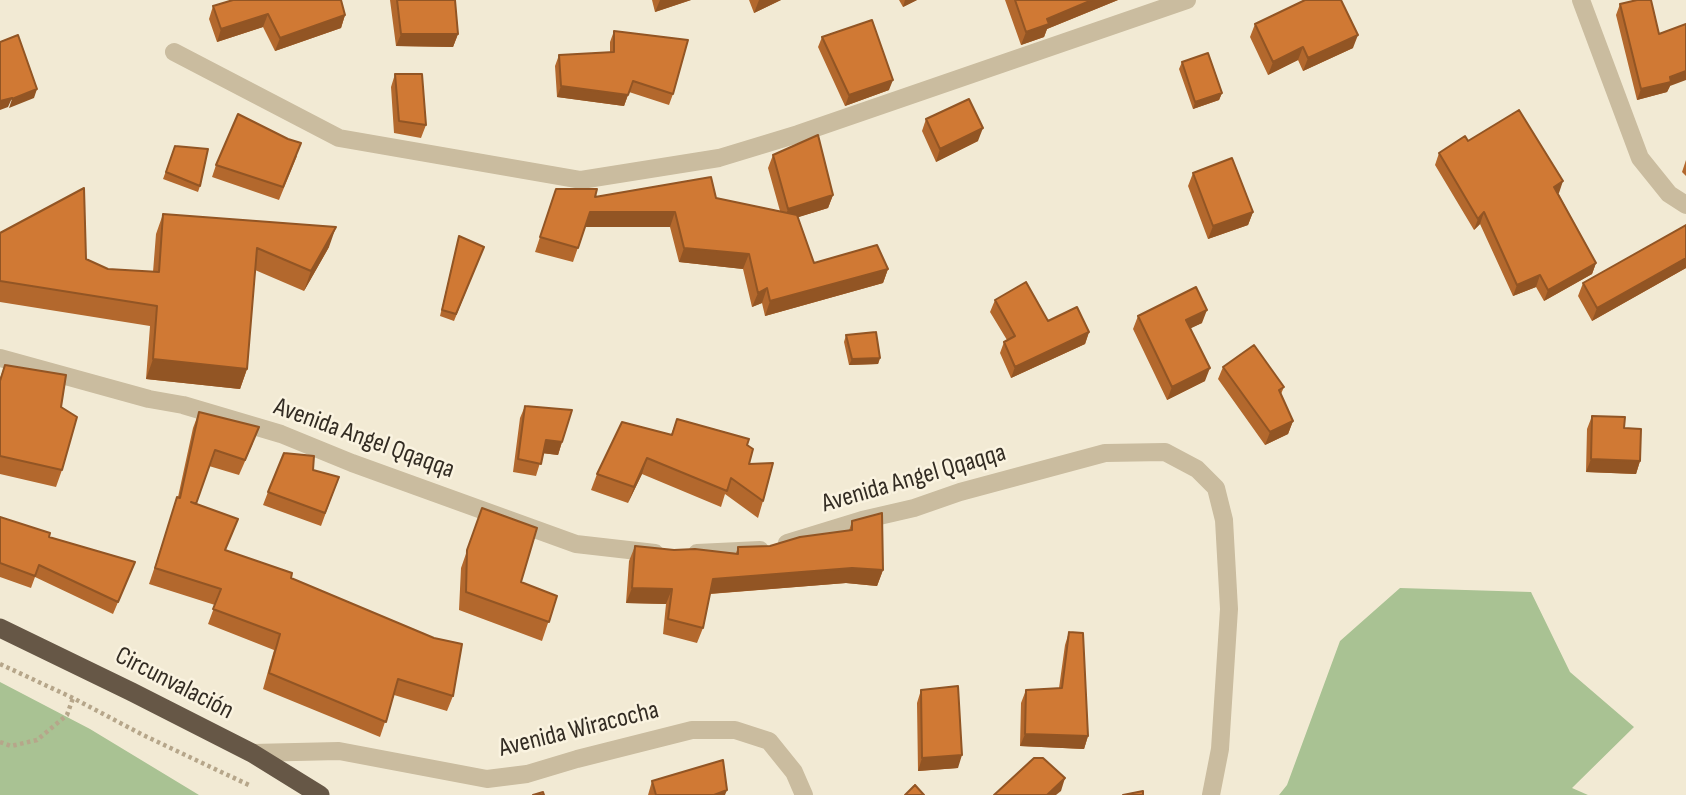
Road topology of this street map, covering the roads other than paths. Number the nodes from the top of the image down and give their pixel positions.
1 (1187, 0) edge
2 (1581, 0) edge
3 (174, 52) dead end
4 (1686, 205) edge
5 (0, 358) edge
6 (0, 628) edge
7 (252, 753) junction
8 (320, 795) edge
9 (804, 795) edge
10 (1211, 795) edge

1 - 3 street
2 - 4 street
5 - 10 street, Avenida Angel Qqaqqa
6 - 7 highway, Circunvalación
7 - 8 highway, Circunvalación
7 - 9 street, Avenida Wiracocha

